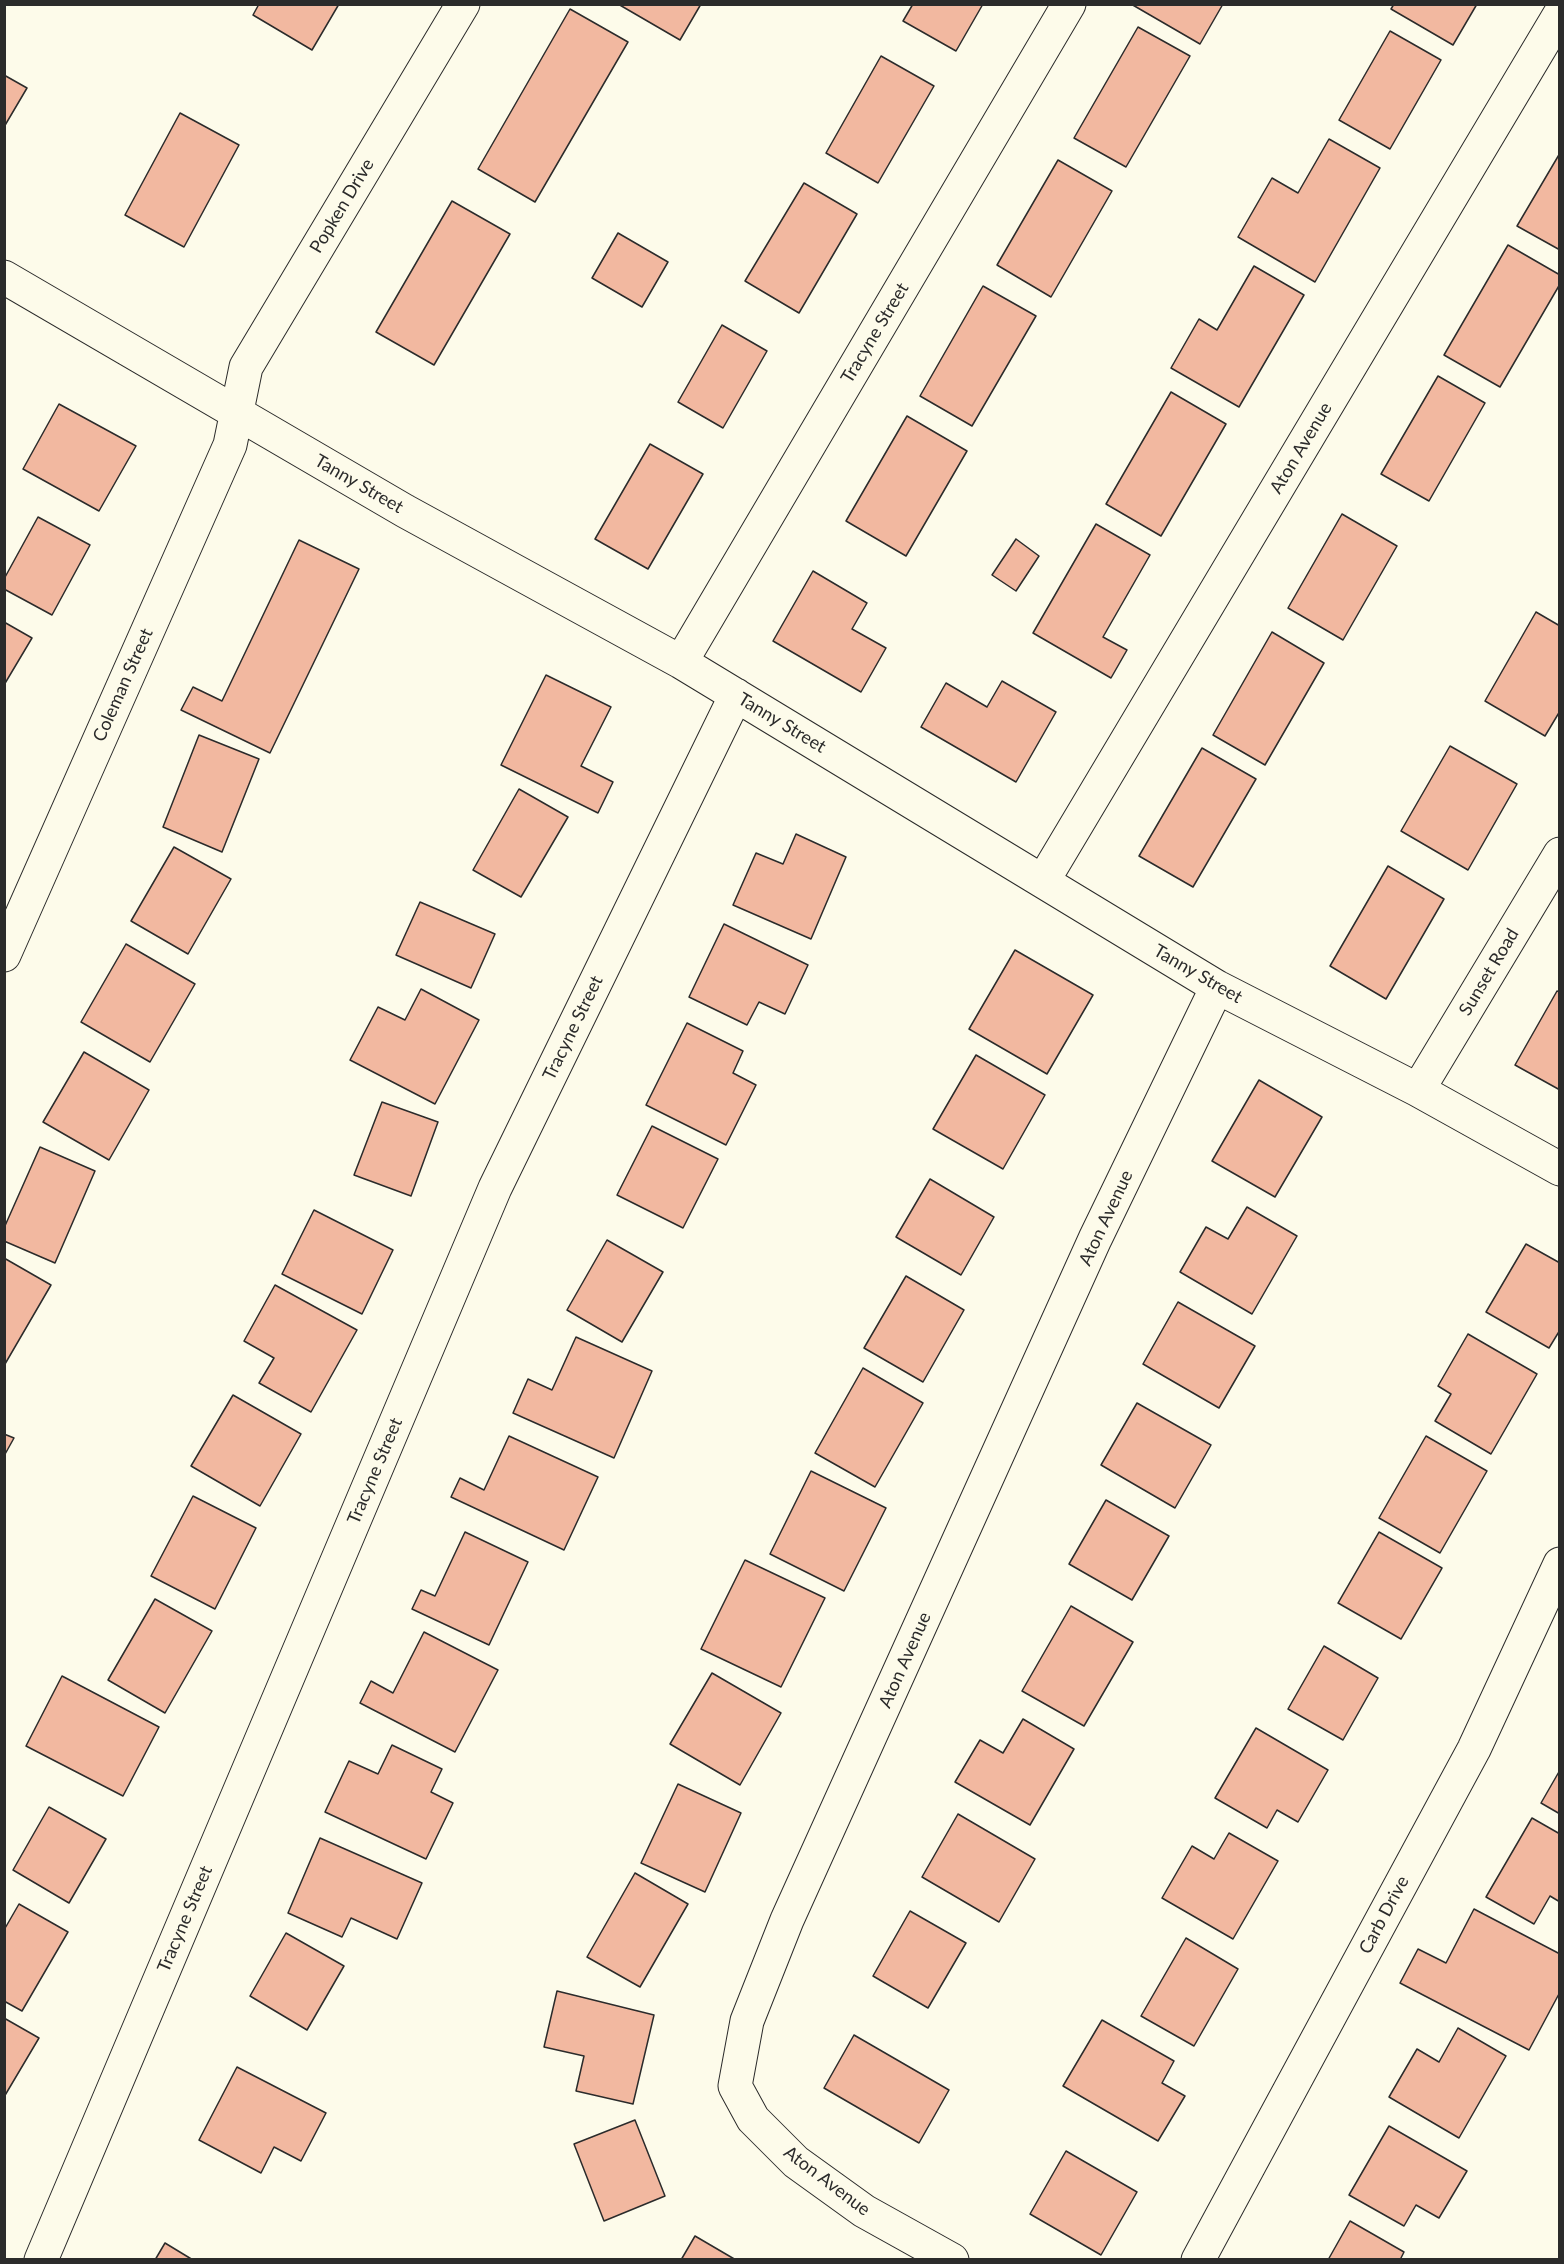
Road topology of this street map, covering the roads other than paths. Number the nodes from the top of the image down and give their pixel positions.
1 (462, 4) edge
2 (1069, 4) edge
3 (1560, 14) edge
4 (4, 277) edge
5 (237, 414) junction
6 (681, 662) junction
7 (736, 695) junction
8 (1560, 854) edge
9 (1043, 881) junction
10 (4, 955) edge
11 (1217, 987) junction
12 (1418, 1090) junction
13 (1560, 1169) edge
14 (1560, 1564) edge
15 (41, 2259) edge
16 (952, 2259) edge
17 (1198, 2259) edge

1 - 5 street, Popken Drive
2 - 6 street, Tracyne Street
3 - 9 street, Aton Avenue
4 - 5 street, Tanny Street
5 - 6 street, Tanny Street
5 - 10 street, Coleman Street
6 - 7 street, Tanny Street
7 - 9 street, Tanny Street
7 - 15 street, Tracyne Street
8 - 12 street, Sunset Road
9 - 11 street, Tanny Street
11 - 12 street, Tanny Street
11 - 16 street, Aton Avenue
12 - 13 street, Tanny Street
14 - 17 street, Carb Drive

